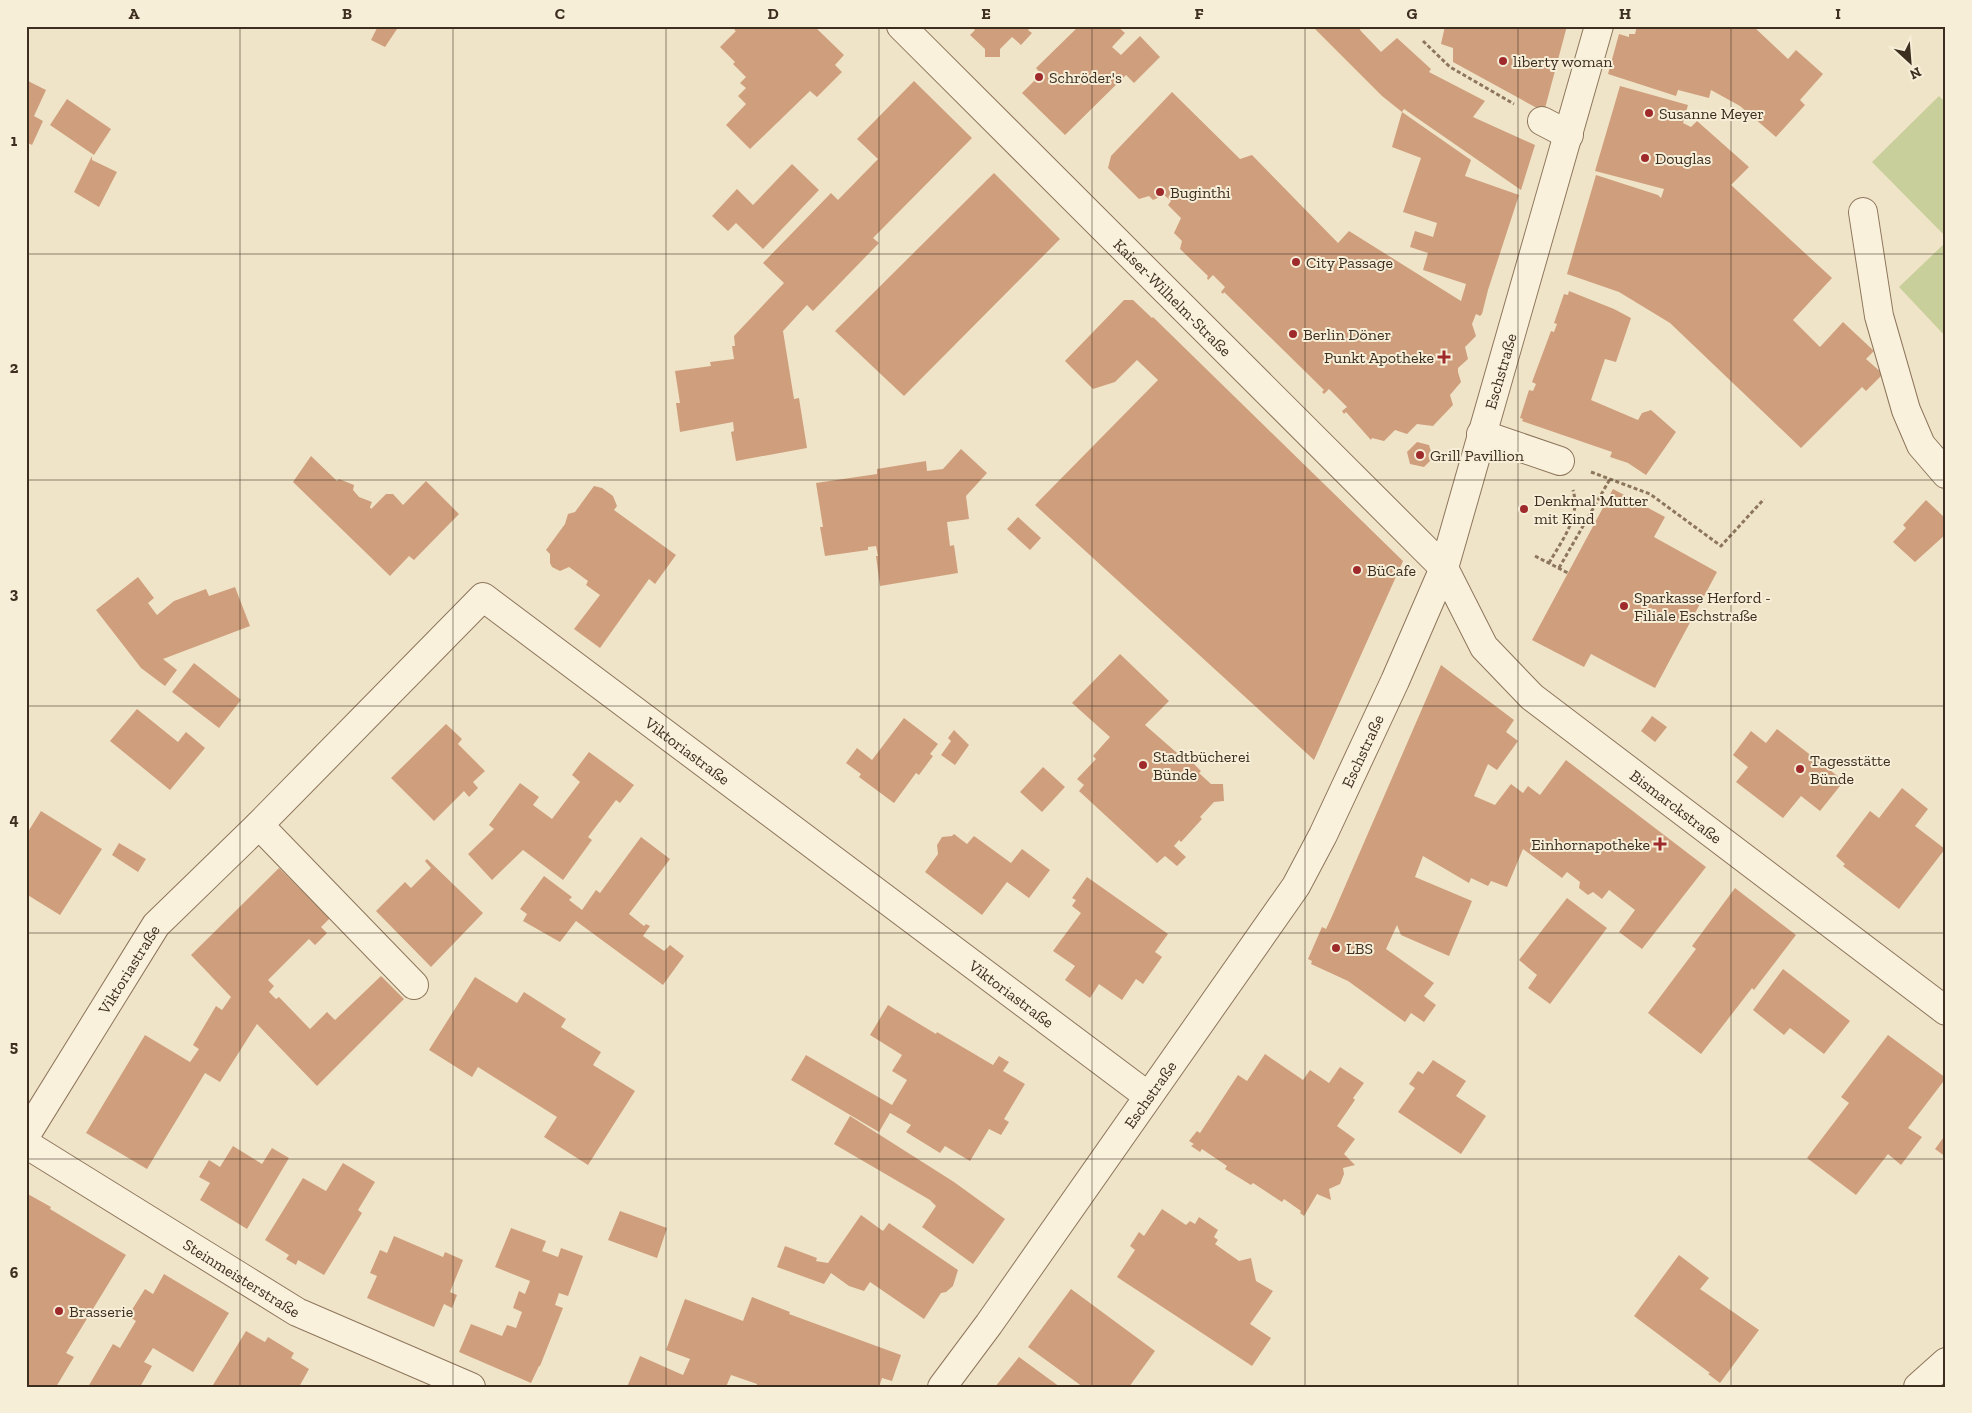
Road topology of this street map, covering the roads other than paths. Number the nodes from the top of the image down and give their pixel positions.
1 (901, 26) edge
2 (1599, 26) edge
3 (1542, 121) road end
4 (1569, 135) junction
5 (1863, 212) dead end
6 (1481, 434) junction
7 (1560, 461) road end
8 (1946, 474) edge
9 (1444, 568) junction
10 (259, 825) junction
11 (414, 985) dead end
12 (1946, 1011) edge
13 (1148, 1096) junction
14 (26, 1135) edge
15 (26, 1144) edge
16 (1946, 1362) edge
17 (471, 1387) edge
18 (942, 1387) edge
19 (1918, 1387) edge

1 - 9 street, Kaiser-Wilhelm-Straße
2 - 4 street, Eschstraße
3 - 4 street
4 - 6 street, Eschstraße
5 - 8 street
6 - 7 street
6 - 9 street, Eschstraße
9 - 12 street, Bismarckstraße
9 - 13 street, Eschstraße
10 - 11 street
10 - 13 street, Viktoriastraße
10 - 14 street, Viktoriastraße
13 - 18 street, Eschstraße
15 - 17 street, Steinmeisterstraße
16 - 19 street

